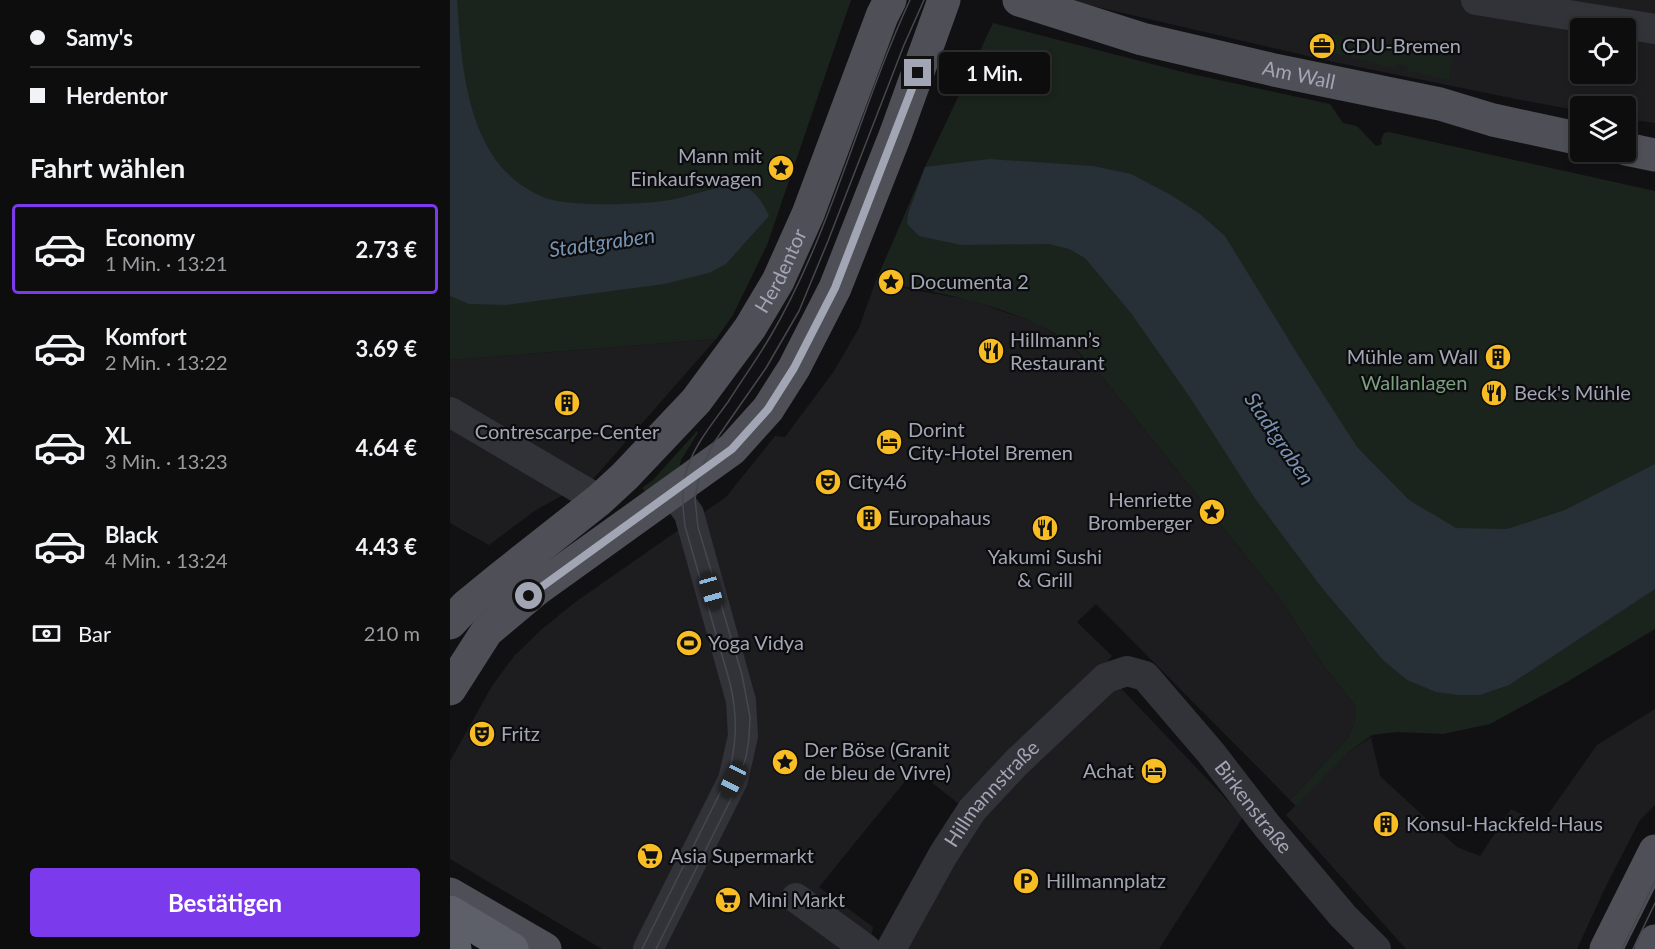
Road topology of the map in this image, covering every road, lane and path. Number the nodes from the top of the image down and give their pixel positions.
1 (890, 0) edge
2 (944, 0) edge
3 (1019, 0) edge
4 (1476, 0) edge
5 (1655, 29) edge
6 (1570, 137) edge
7 (1636, 151) edge
8 (1655, 155) edge
9 (450, 412) edge
10 (673, 492) junction
11 (599, 500) junction
12 (450, 623) edge
13 (1127, 671) joint
14 (454, 672) edge
15 (1655, 851) edge
16 (450, 894) edge
17 (796, 898) dead end
18 (450, 912) edge
19 (1655, 941) edge
20 (450, 946) edge
21 (455, 949) edge
22 (512, 949) edge
23 (545, 949) edge
24 (648, 949) edge
25 (866, 949) edge
26 (891, 949) edge
27 (1376, 949) edge
28 (1606, 949) edge
29 (1651, 949) edge

1 - 11 main road, Herdentor
2 - 10 main road
3 - 6 main road, Am Wall
4 - 5 street
7 - 8 main road
9 - 11 street
10 - 14 main road
10 - 24 street
11 - 12 main road, Herdentor
13 - 26 street, Hillmannstraße
13 - 27 street, Birkenstraße
15 - 28 main road
16 - 23 main road
17 - 25 street
18 - 22 highway
19 - 29 main road
20 - 21 highway

